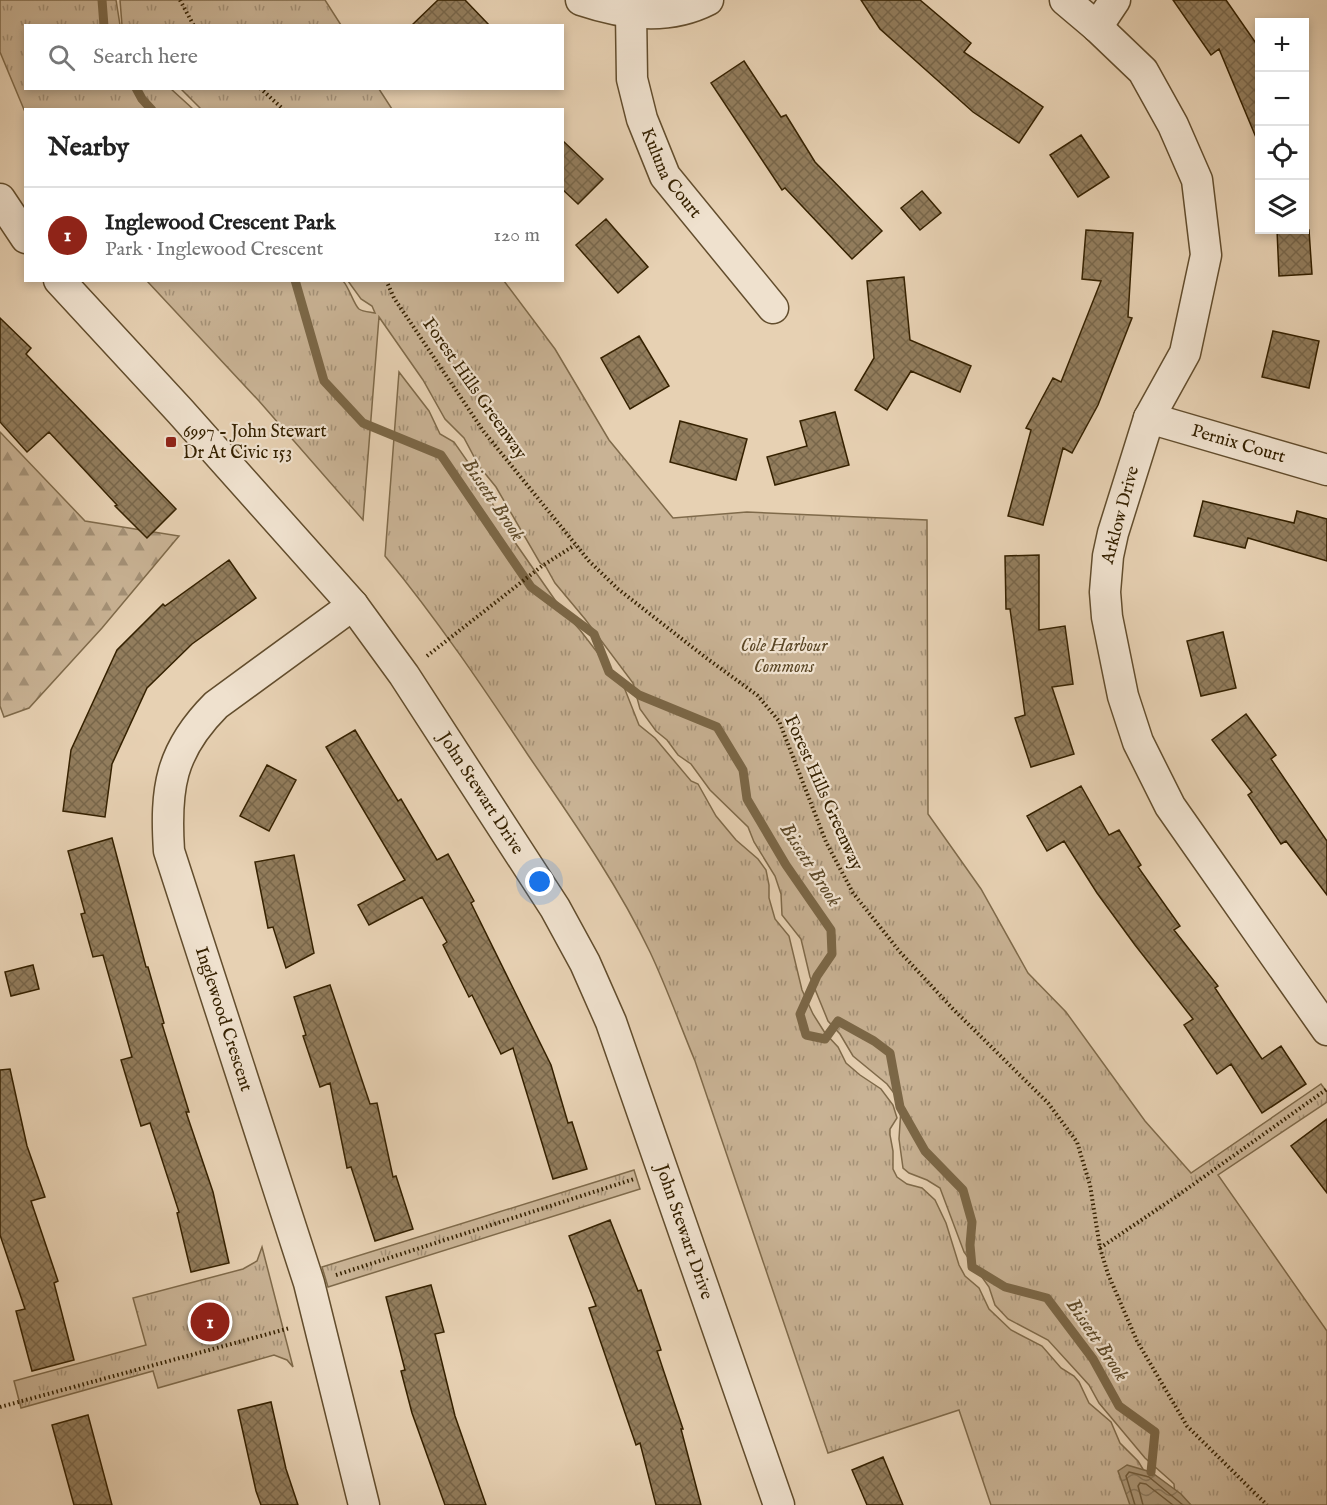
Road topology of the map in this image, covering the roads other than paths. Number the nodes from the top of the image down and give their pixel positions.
1 (581, 0) edge
2 (708, 0) edge
3 (1065, 0) edge
4 (1115, 0) edge
5 (630, 12) junction
6 (1097, 27) junction
7 (0, 199) edge
8 (24, 234) edge
9 (60, 282) edge
10 (773, 308) dead end
11 (1149, 418) junction
12 (1327, 470) edge
13 (353, 605) junction
14 (1327, 1030) edge
15 (364, 1505) edge
16 (779, 1505) edge

1 - 5 street
2 - 5 street
3 - 6 street, Arklow Drive
4 - 6 street
5 - 10 street, Kuluna Court
6 - 11 street, Arklow Drive
7 - 8 street
9 - 13 street, John Stewart Drive
11 - 12 street, Pernix Court
11 - 14 street, Arklow Drive
13 - 15 street, Inglewood Crescent
13 - 16 street, John Stewart Drive

